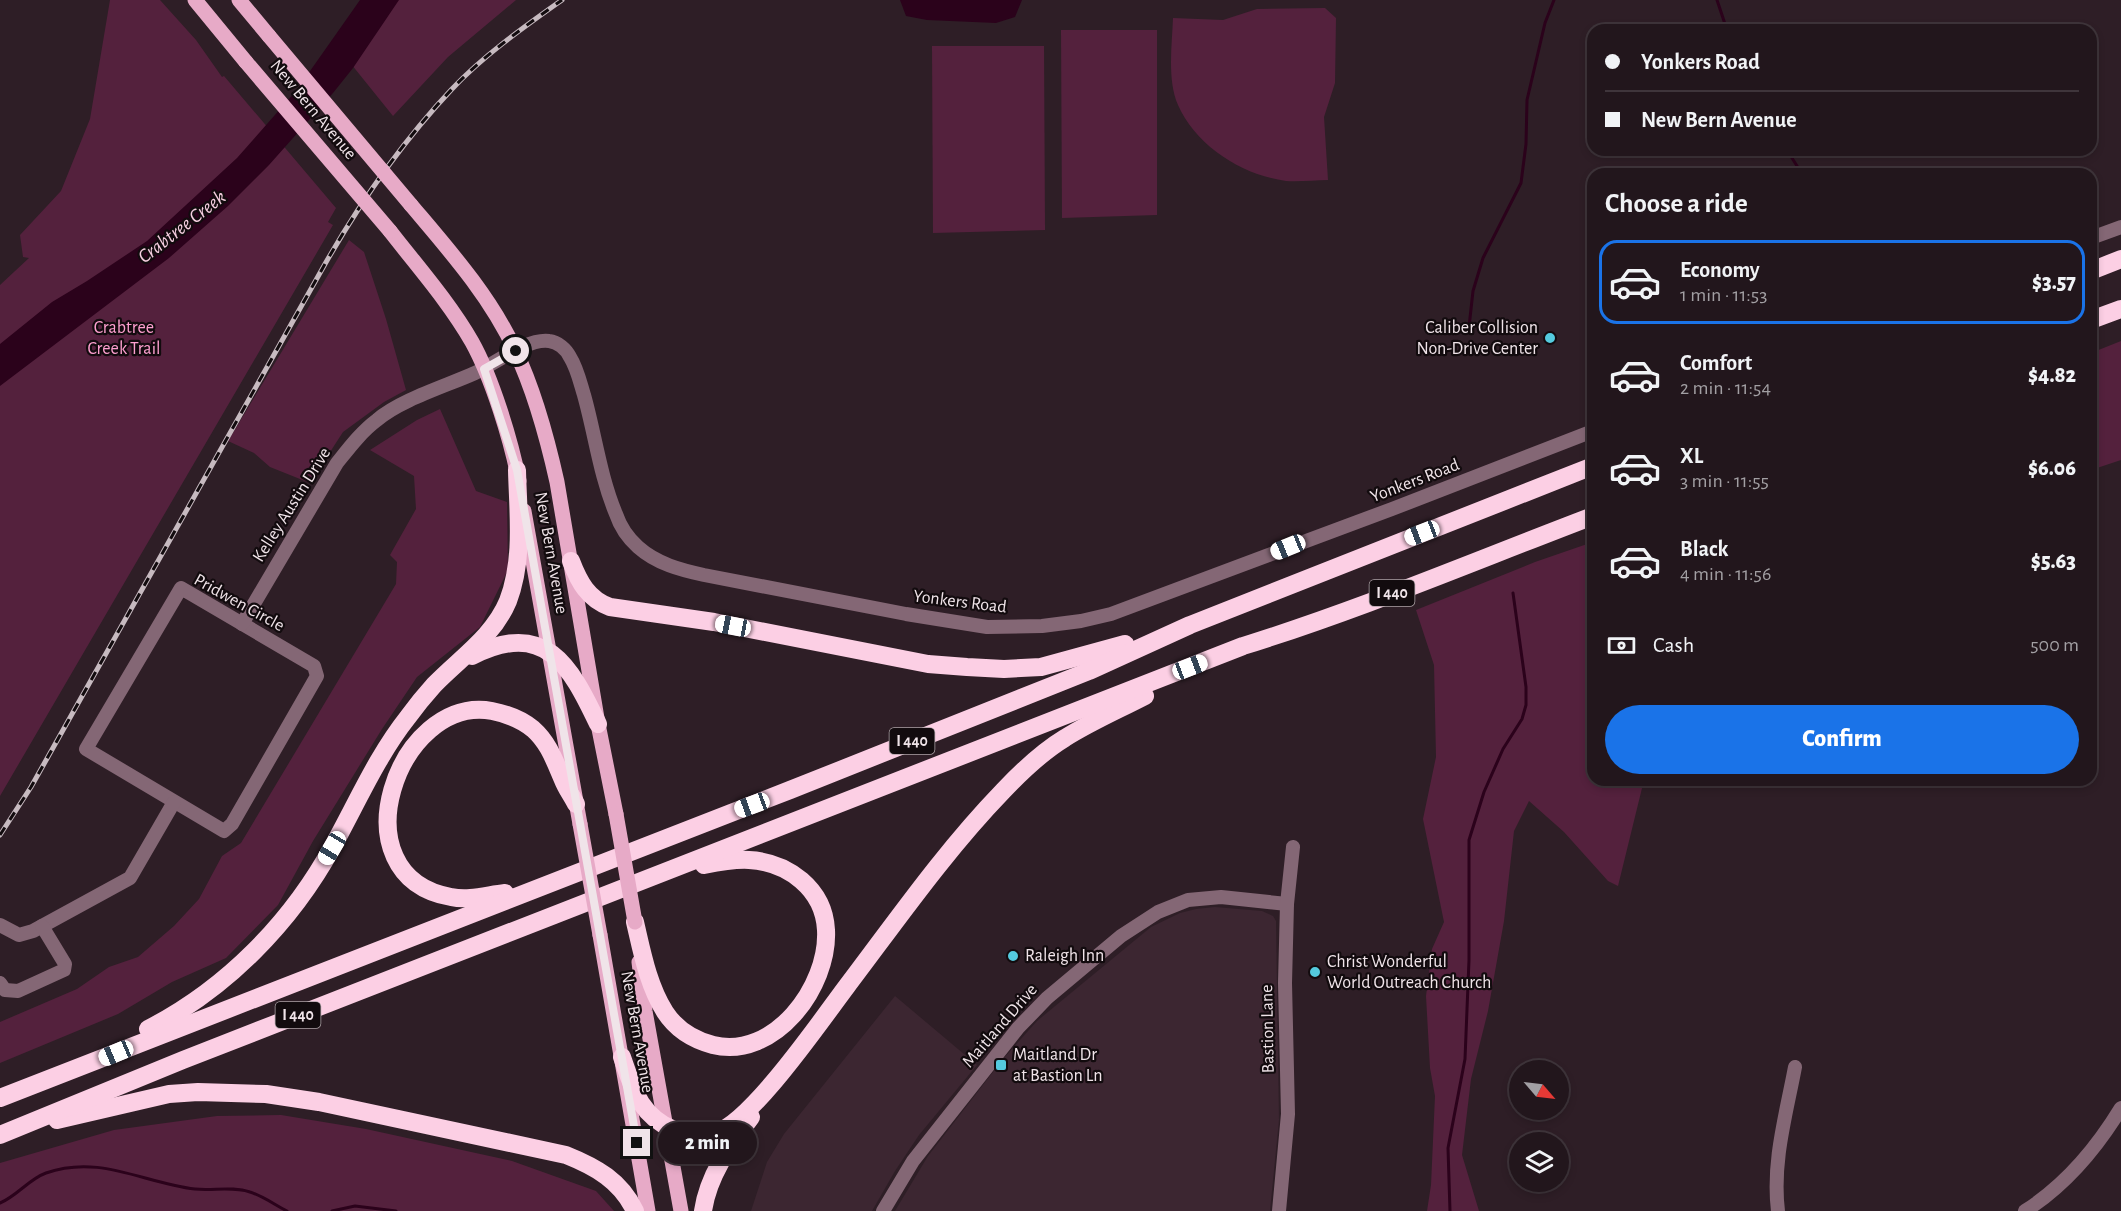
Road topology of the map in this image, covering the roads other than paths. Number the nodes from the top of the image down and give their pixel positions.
1 (195, 0) edge
2 (239, 0) edge
3 (2121, 227) edge
4 (2097, 236) edge
5 (2121, 259) edge
6 (2097, 269) edge
7 (2121, 309) edge
8 (2097, 318) edge
9 (516, 351) junction
10 (484, 369) junction
11 (1587, 433) edge
12 (1587, 468) edge
13 (517, 470) junction
14 (1587, 518) edge
15 (571, 561) junction
16 (242, 624) junction
17 (1190, 625) junction
18 (549, 652) junction
19 (455, 665) junction
20 (1190, 667) junction
21 (598, 724) junction
22 (174, 802) junction
23 (576, 804) junction
24 (1293, 847) dead end
25 (658, 874) junction
26 (537, 889) junction
27 (1287, 904) junction
28 (635, 922) junction
29 (0, 925) edge
30 (42, 926) junction
31 (0, 983) edge
32 (622, 1056) junction
33 (792, 1059) junction
34 (1795, 1067) dead end
35 (42, 1082) junction
36 (0, 1098) edge
37 (2121, 1108) edge
38 (666, 1127) junction
39 (0, 1135) edge
40 (635, 1211) edge
41 (648, 1211) edge
42 (681, 1211) edge
43 (703, 1211) edge
44 (884, 1211) edge
45 (1279, 1211) edge
46 (1778, 1211) edge
47 (2025, 1211) edge

1 - 10 main road, New Bern Avenue, bridge
2 - 9 main road, New Bern Avenue, bridge
3 - 4 street
5 - 6 highway
7 - 8 highway
9 - 10 street, Yonkers Road
9 - 11 street, Yonkers Road
9 - 15 main road, New Bern Avenue
10 - 13 main road, New Bern Avenue
10 - 16 street, Kelley Austin Drive
12 - 17 highway, I 440
13 - 18 main road, New Bern Avenue
13 - 19 highway
14 - 20 highway, I 440
15 - 17 highway
15 - 21 main road, New Bern Avenue
16 - 22 street, Pridwen Circle
16 - 22 street, Pridwen Circle
17 - 26 highway, I 440
18 - 19 highway
18 - 21 highway
18 - 23 main road, New Bern Avenue
19 - 35 highway
20 - 25 highway, I 440
20 - 33 highway
21 - 28 main road, New Bern Avenue, bridge
22 - 30 street
23 - 26 highway
23 - 32 main road, New Bern Avenue, bridge
24 - 27 street, Bastion Lane
25 - 28 highway
25 - 39 highway, I 440
26 - 35 highway, I 440
27 - 44 street, Maitland Drive
27 - 45 street, Bastion Lane
28 - 38 main road, New Bern Avenue
29 - 30 street
30 - 31 street
32 - 38 highway
32 - 41 main road, New Bern Avenue
33 - 38 highway
33 - 43 highway
34 - 46 street
35 - 36 highway, I 440
37 - 47 street
38 - 42 main road, New Bern Avenue
39 - 40 highway

